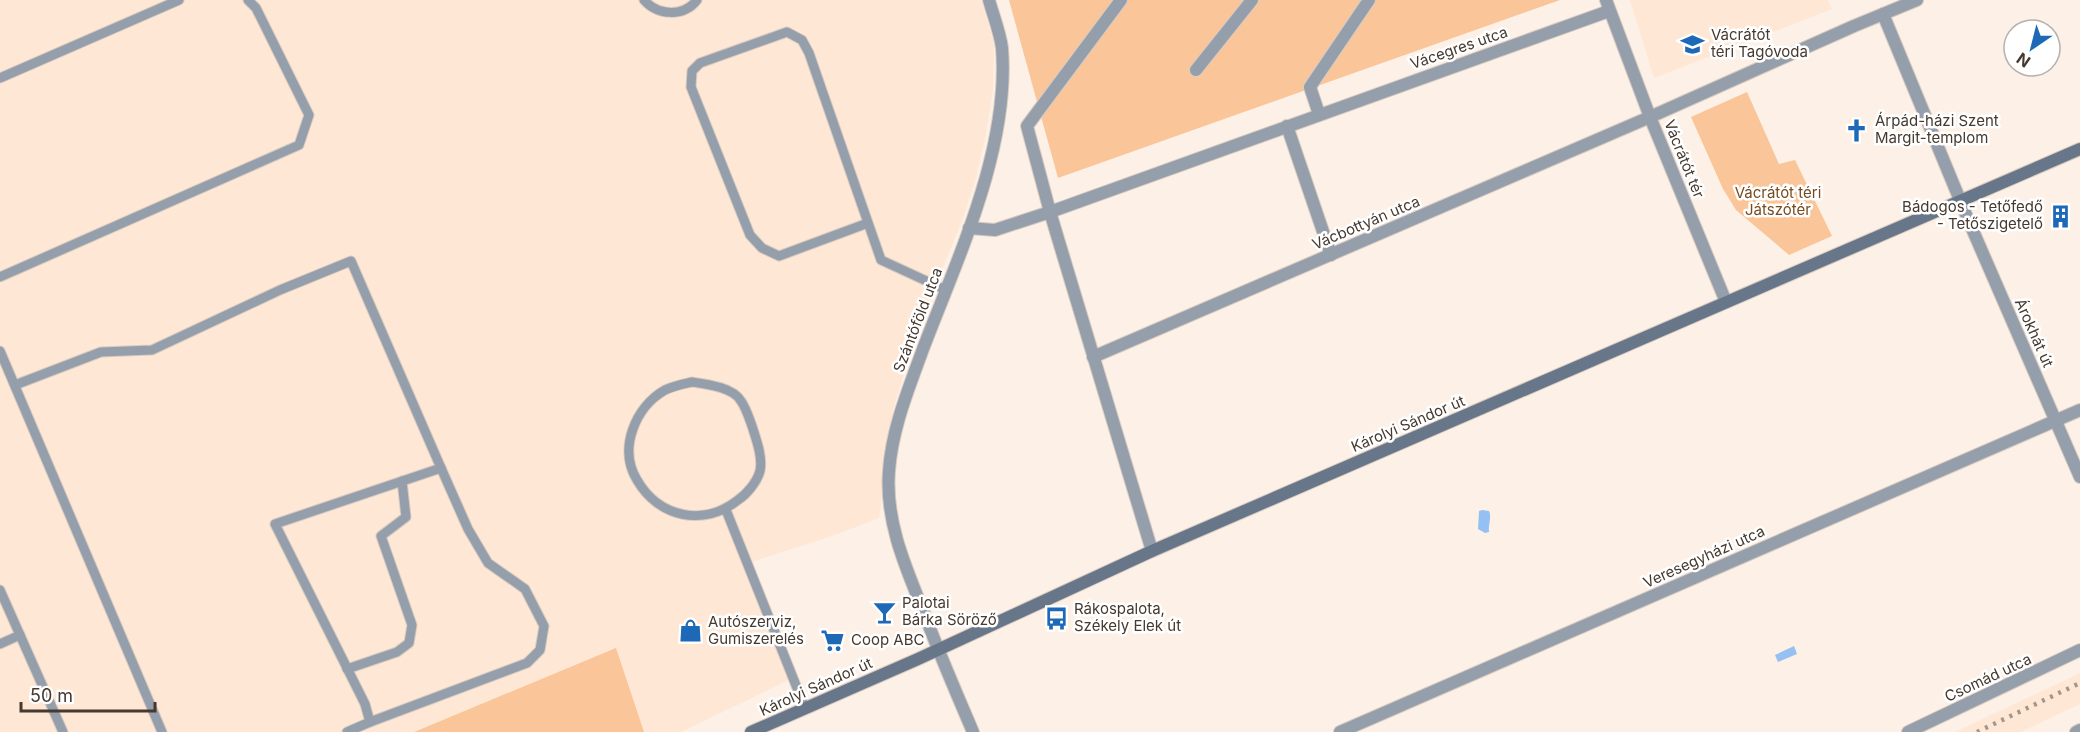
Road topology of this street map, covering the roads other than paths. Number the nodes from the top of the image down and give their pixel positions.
1 (179, 0) edge
2 (248, 0) edge
3 (644, 0) edge
4 (697, 0) edge
5 (989, 0) edge
6 (1121, 0) edge
7 (1252, 0) edge
8 (1369, 0) edge
9 (1917, 0) edge
10 (1608, 5) edge
11 (1883, 14) junction
12 (1196, 70) dead end
13 (0, 78) edge
14 (1319, 114) junction
15 (1650, 117) junction
16 (1287, 126) junction
17 (2080, 149) edge
18 (1960, 201) junction
19 (1050, 212) junction
20 (868, 223) junction
21 (969, 228) junction
22 (1331, 255) junction
23 (0, 277) edge
24 (946, 290) junction
25 (1726, 302) junction
26 (0, 351) edge
27 (1093, 357) junction
28 (15, 385) junction
29 (2080, 410) edge
30 (2056, 420) junction
31 (441, 468) junction
32 (2080, 477) edge
33 (402, 481) junction
34 (726, 510) junction
35 (1152, 551) junction
36 (0, 590) edge
37 (20, 635) junction
38 (0, 644) edge
39 (938, 649) junction
40 (2080, 650) edge
41 (347, 669) junction
42 (806, 708) junction
43 (370, 722) junction
44 (63, 732) edge
45 (162, 732) edge
46 (347, 732) edge
47 (751, 732) edge
48 (973, 732) edge
49 (1340, 732) edge
50 (1908, 732) edge

1 - 13 lane
2 - 23 lane
3 - 4 lane
5 - 21 street, Szántóföld utca
6 - 19 street
7 - 12 street
8 - 14 street
9 - 11 street, Vácrátót tér
10 - 14 street, Vácegres utca
10 - 15 street
11 - 15 street, Vácrátót tér
11 - 18 street
14 - 16 street, Vácegres utca
15 - 22 street, Vácbottyán utca
15 - 25 street, Vácrátót tér
16 - 19 street, Vácegres utca
16 - 22 street
17 - 18 street, Károlyi Sándor út
18 - 25 street, Károlyi Sándor út
18 - 30 street, Árokhát út
19 - 21 street, Vácegres utca
19 - 27 street
20 - 20 lane
20 - 24 lane
21 - 24 street, Szántóföld utca
22 - 27 street, Vácbottyán utca
24 - 39 street, Szántóföld utca
25 - 35 street, Károlyi Sándor út
26 - 28 lane
27 - 35 street
28 - 31 lane
28 - 45 lane
29 - 30 street, Veresegyházi utca
30 - 32 street, Árokhát út
30 - 49 street, Veresegyházi utca
31 - 33 lane
31 - 43 lane
33 - 41 lane
33 - 41 lane
34 - 34 lane
34 - 42 lane
35 - 39 street, Károlyi Sándor út
36 - 37 lane
37 - 38 lane
37 - 44 lane
39 - 42 street, Károlyi Sándor út
39 - 48 street, Szántóföld utca
40 - 50 street, Csomád utca
41 - 43 lane
42 - 47 street, Károlyi Sándor út
43 - 46 lane

